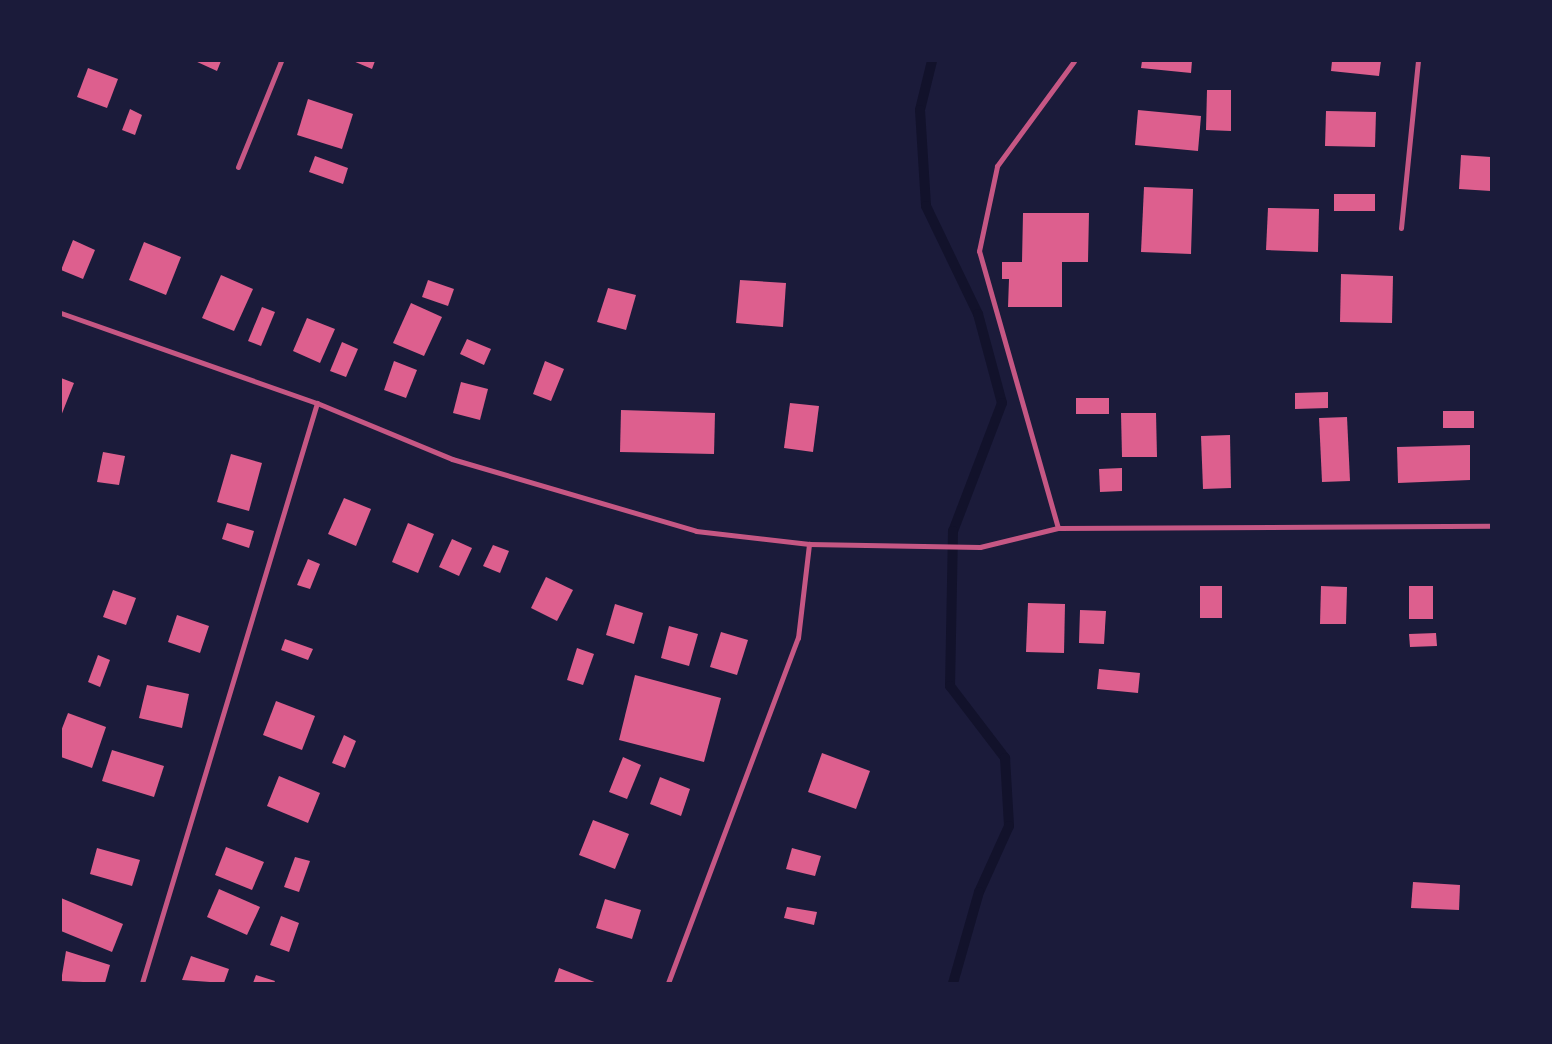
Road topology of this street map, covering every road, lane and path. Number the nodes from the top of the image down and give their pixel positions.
1 (281, 61) edge
2 (1074, 61) edge
3 (1418, 61) edge
4 (238, 167) dead end
5 (1402, 228) dead end
6 (61, 313) edge
7 (317, 403) junction
8 (1491, 526) edge
9 (1058, 528) junction
10 (809, 544) junction
11 (142, 983) edge
12 (668, 983) edge

1 - 4 street
2 - 9 street
3 - 5 street
6 - 7 street
7 - 10 street
7 - 11 street
8 - 9 street
9 - 10 street
10 - 12 street

